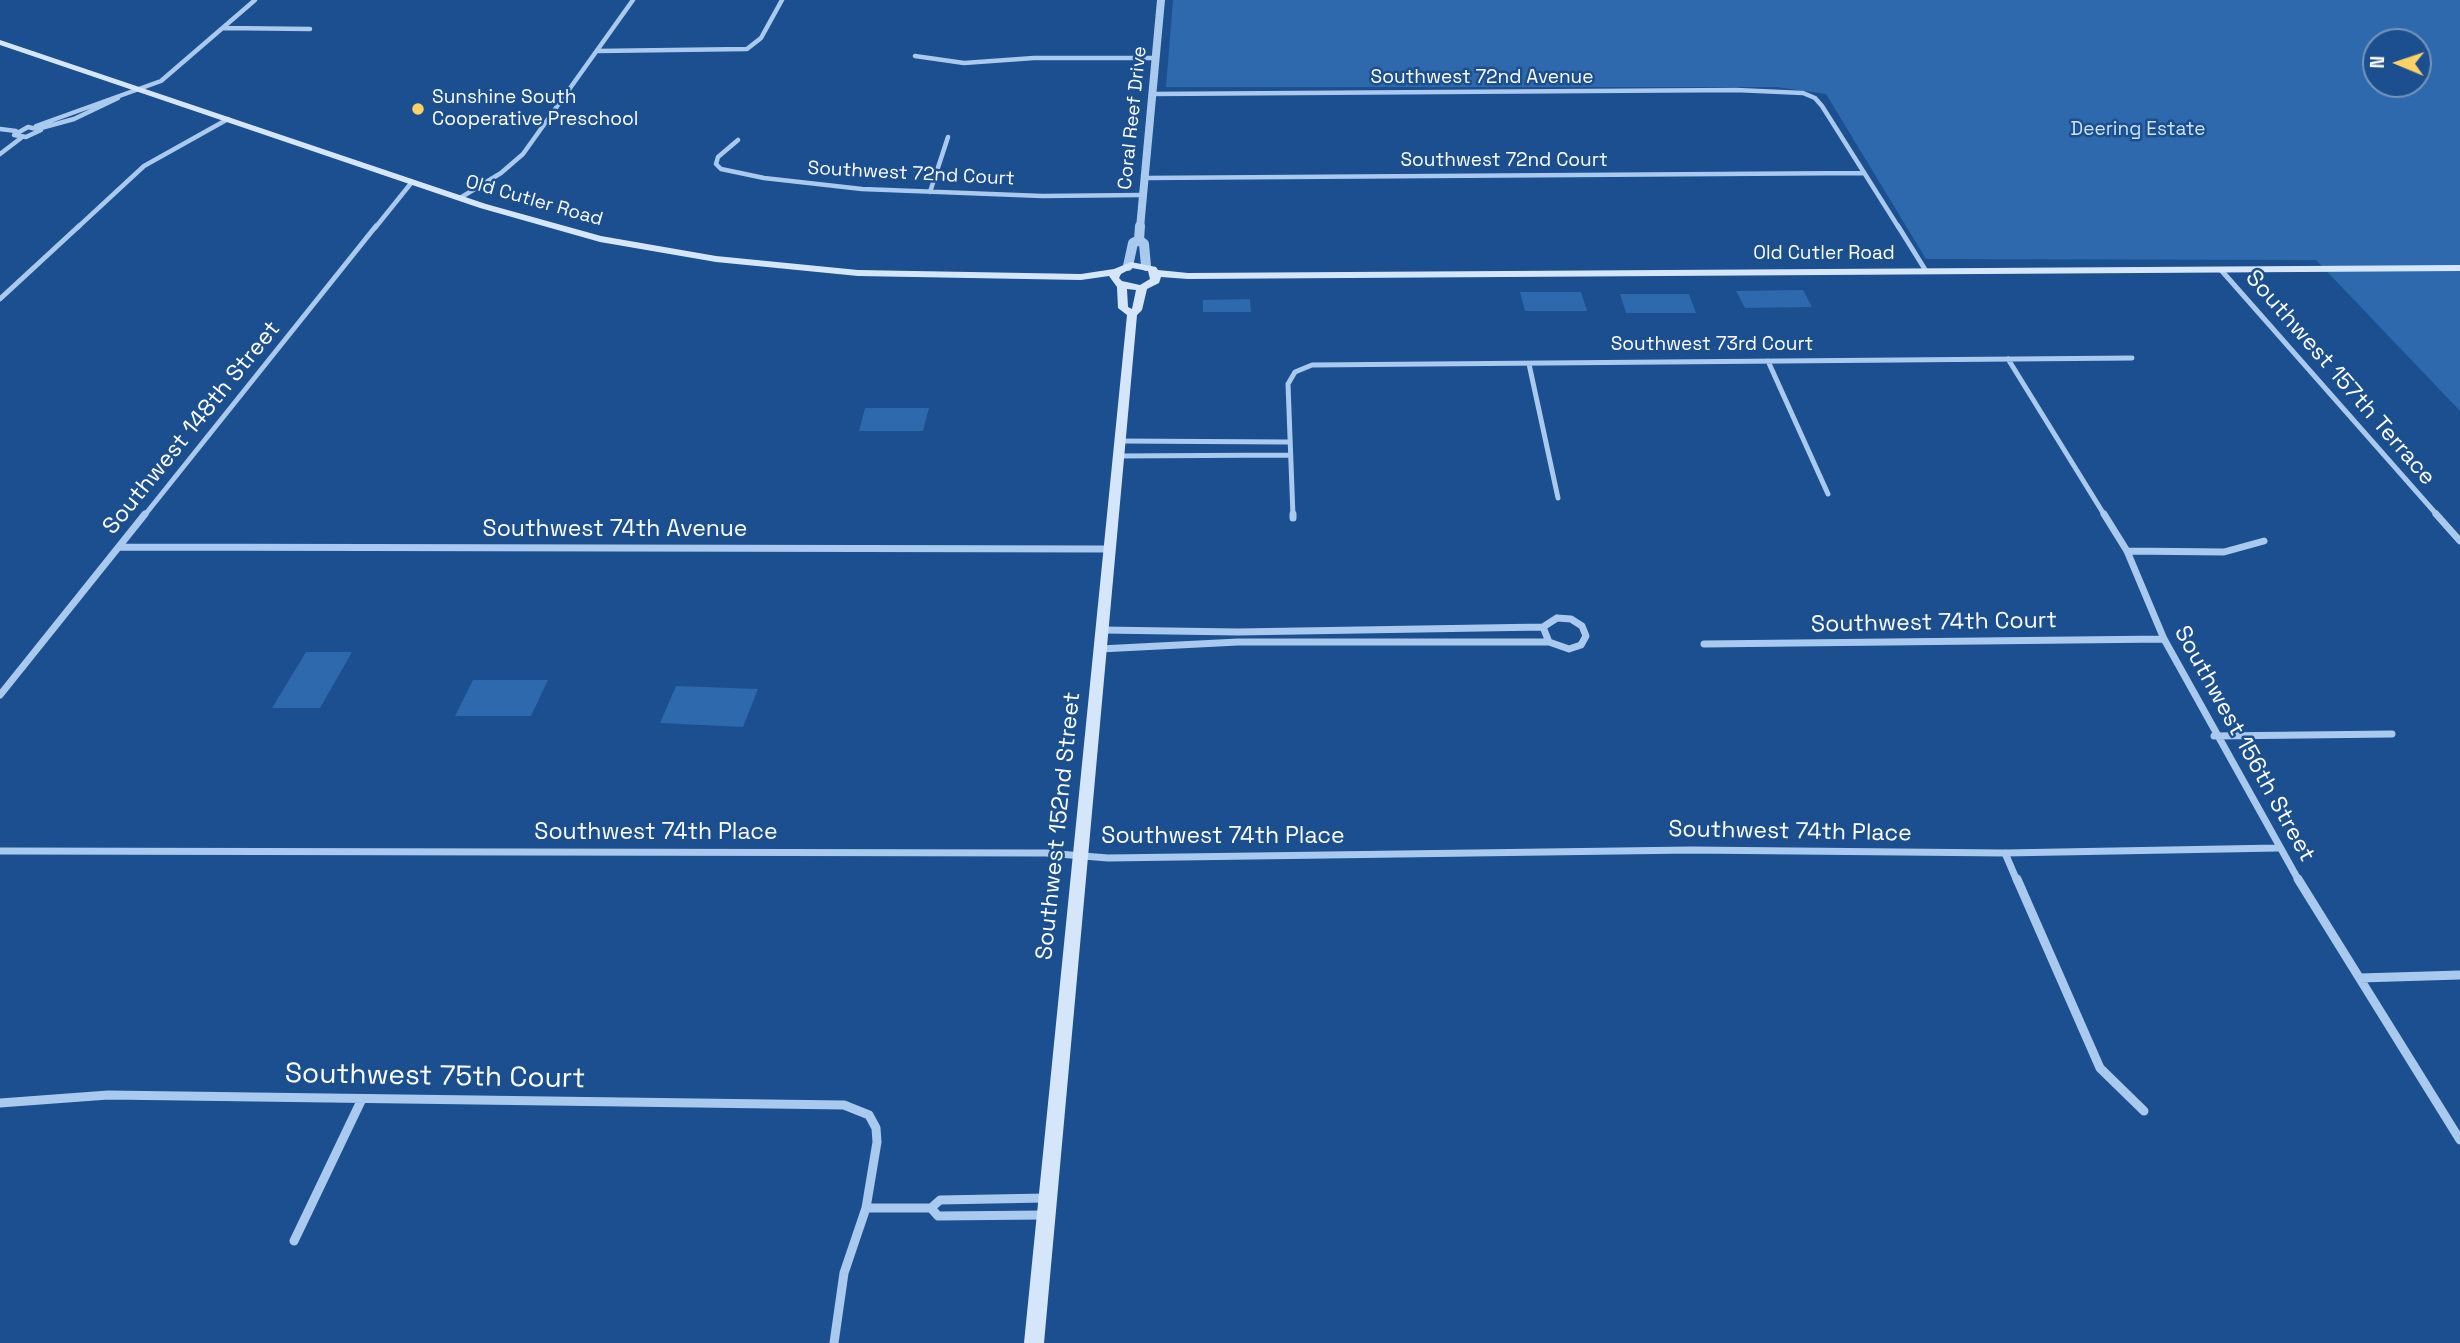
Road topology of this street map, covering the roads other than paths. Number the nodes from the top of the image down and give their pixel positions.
1 (255, 0) edge
2 (633, 0) edge
3 (782, 0) edge
4 (1161, 0) edge
5 (222, 28) junction
6 (310, 29) dead end
7 (0, 42) edge
8 (597, 51) junction
9 (915, 56) dead end
10 (1157, 58) junction
11 (138, 90) junction
12 (1152, 94) junction
13 (228, 119) junction
14 (39, 127) junction
15 (0, 129) edge
16 (16, 131) junction
17 (948, 137) dead end
18 (21, 138) junction
19 (738, 140) dead end
20 (0, 154) edge
21 (1863, 173) junction
22 (1145, 178) junction
23 (412, 182) junction
24 (930, 192) junction
25 (1142, 195) junction
26 (460, 198) junction
27 (1139, 240) junction
28 (1128, 266) junction
29 (2460, 268) edge
30 (2221, 270) junction
31 (1926, 271) junction
32 (1149, 277) junction
33 (1118, 280) junction
34 (0, 299) edge
35 (1132, 314) junction
36 (2132, 358) dead end
37 (2008, 359) junction
38 (1768, 361) junction
39 (1529, 364) junction
40 (1288, 442) junction
41 (1118, 449) junction
42 (1289, 455) junction
43 (1828, 494) dead end
44 (1558, 498) dead end
45 (1293, 518) dead end
46 (2264, 541) dead end
47 (2460, 541) edge
48 (120, 547) junction
49 (1110, 549) junction
50 (2127, 551) junction
51 (1543, 627) junction
52 (1102, 630) junction
53 (1426, 630) junction
54 (1336, 631) junction
55 (1238, 632) junction
56 (2164, 639) junction
57 (1427, 641) junction
58 (1238, 642) junction
59 (1337, 642) junction
60 (1549, 642) junction
61 (1704, 644) dead end
62 (1100, 649) junction
63 (0, 695) edge
64 (2392, 734) dead end
65 (2214, 736) junction
66 (2278, 848) junction
67 (0, 852) edge
68 (2005, 853) junction
69 (1079, 856) junction
70 (2460, 975) edge
71 (2360, 978) junction
72 (361, 1101) junction
73 (0, 1103) edge
74 (2144, 1111) dead end
75 (2460, 1140) edge
76 (1046, 1198) junction
77 (931, 1208) junction
78 (866, 1209) junction
79 (1044, 1215) junction
80 (295, 1241) dead end
81 (834, 1343) edge
82 (1034, 1343) edge

1 - 5 street
2 - 8 street
3 - 8 street
4 - 10 street, Coral Reef Drive
5 - 6 street
5 - 11 street
7 - 11 main road, Old Cutler Road
8 - 26 street
9 - 10 street
10 - 12 street, Coral Reef Drive
11 - 13 main road, Old Cutler Road
11 - 14 street
12 - 21 street, Southwest 72nd Avenue
12 - 22 street, Coral Reef Drive
13 - 23 main road, Old Cutler Road
13 - 34 street
14 - 16 street
14 - 18 street
15 - 16 street
16 - 18 street
17 - 24 street
18 - 20 street
19 - 24 street, Southwest 72nd Court
21 - 22 street, Southwest 72nd Court
21 - 31 street
22 - 25 street, Coral Reef Drive
23 - 26 main road, Old Cutler Road
23 - 48 street, Southwest 148th Street
24 - 25 street, Southwest 72nd Court
25 - 27 street, Coral Reef Drive
26 - 33 main road, Old Cutler Road
27 - 28 street, Coral Reef Drive
27 - 32 street, Coral Reef Drive
28 - 32 main road, Old Cutler Road
28 - 33 main road, Old Cutler Road
29 - 30 main road, Old Cutler Road
30 - 31 main road, Old Cutler Road
30 - 47 street, Southwest 157th Terrace
31 - 32 main road, Old Cutler Road
32 - 33 main road, Old Cutler Road
32 - 35 main road, Southwest 152nd Street
33 - 35 main road, Southwest 152nd Street
35 - 41 main road, Southwest 152nd Street
36 - 37 street, Southwest 73rd Court
37 - 38 street, Southwest 73rd Court
37 - 50 street, Southwest 156th Street
38 - 39 street, Southwest 73rd Court
38 - 43 street
39 - 40 street, Southwest 73rd Court
39 - 44 street
40 - 41 street
40 - 42 street
41 - 42 street
41 - 49 main road, Southwest 152nd Street
42 - 45 street
46 - 50 street
48 - 49 street, Southwest 74th Avenue
48 - 63 street, Southwest 148th Street
49 - 52 main road, Southwest 152nd Street
50 - 56 street, Southwest 156th Street
51 - 53 street
51 - 60 street
51 - 60 street
52 - 55 street
52 - 62 main road, Southwest 152nd Street
53 - 54 street
53 - 57 street
54 - 55 street
54 - 59 street
55 - 58 street
56 - 61 street, Southwest 74th Court
56 - 65 street, Southwest 156th Street
57 - 59 street
57 - 60 street
58 - 59 street
58 - 62 street
62 - 69 main road, Southwest 152nd Street
64 - 65 street
65 - 66 street, Southwest 156th Street
66 - 68 street, Southwest 74th Place
66 - 71 street, Southwest 156th Street
67 - 69 street, Southwest 74th Place
68 - 69 street, Southwest 74th Place
68 - 74 street
69 - 76 main road, Southwest 152nd Street
70 - 71 street
71 - 75 street, Southwest 156th Street
72 - 73 street, Southwest 75th Court
72 - 78 street, Southwest 75th Court
72 - 80 street
76 - 77 street
76 - 79 main road, Southwest 152nd Street
77 - 78 street
77 - 79 street
78 - 81 street
79 - 82 main road, Southwest 152nd Street

